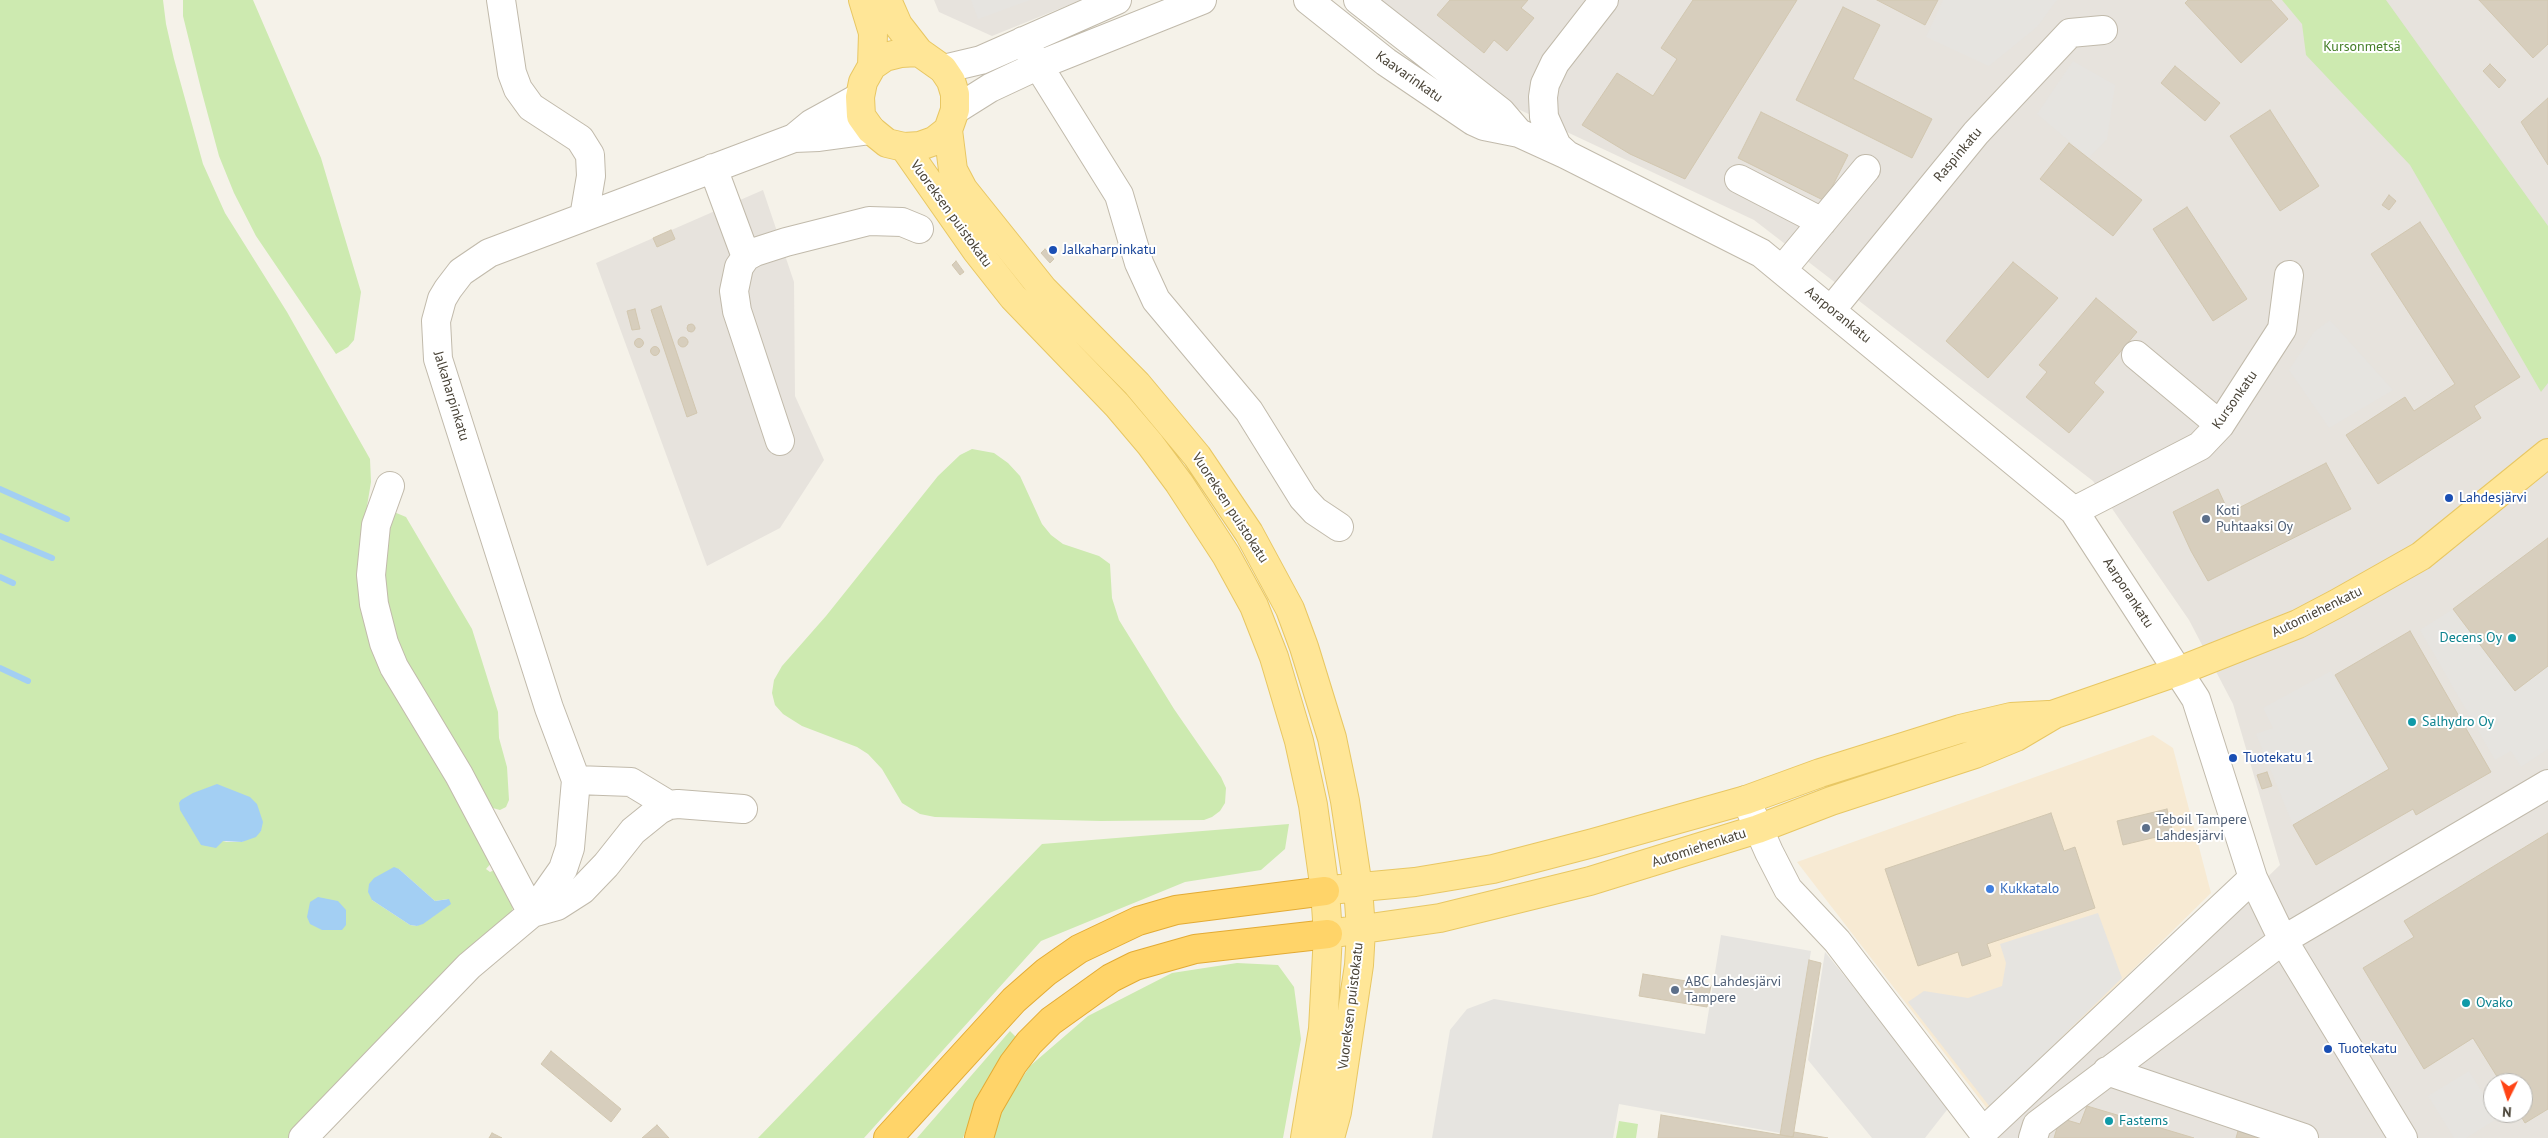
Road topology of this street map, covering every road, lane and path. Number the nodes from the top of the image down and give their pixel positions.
1 (501, 0) edge
2 (863, 0) edge
3 (887, 0) edge
4 (1117, 0) edge
5 (1202, 0) edge
6 (1308, 0) edge
7 (1358, 0) edge
8 (1604, 0) edge
9 (2103, 30) dead end
10 (1022, 41) junction
11 (919, 52) junction
12 (872, 66) junction
13 (1037, 66) junction
14 (943, 69) junction
15 (860, 97) junction
16 (952, 120) junction
17 (871, 130) junction
18 (1519, 134) junction
19 (794, 138) junction
20 (904, 147) junction
21 (1567, 155) junction
22 (713, 168) junction
23 (1866, 169) dead end
24 (1739, 179) dead end
25 (584, 217) junction
26 (1822, 222) junction
27 (919, 229) dead end
28 (746, 257) junction
29 (1782, 270) junction
30 (2289, 275) dead end
31 (1832, 309) junction
32 (2136, 355) dead end
33 (2220, 425) junction
34 (780, 442) dead end
35 (2548, 453) edge
36 (390, 486) dead end
37 (2074, 511) junction
38 (1339, 527) dead end
39 (2179, 670) junction
40 (2055, 714) junction
41 (576, 780) junction
42 (2548, 784) edge
43 (1746, 800) junction
44 (669, 805) junction
45 (743, 809) dead end
46 (1758, 829) junction
47 (2253, 878) junction
48 (1358, 887) junction
49 (1326, 891) junction
50 (532, 912) junction
51 (1361, 930) junction
52 (1328, 934) junction
53 (2283, 940) junction
54 (2107, 1072) junction
55 (303, 1138) edge
56 (888, 1138) edge
57 (979, 1138) edge
58 (1305, 1138) edge
59 (1330, 1138) edge
60 (2033, 1138) edge
61 (2304, 1138) edge
62 (2403, 1138) edge

1 - 25 street
2 - 12 main road
3 - 11 main road
4 - 10 street
5 - 13 street
6 - 18 street, Kaavarinkatu
7 - 18 street, Kaavarinkatu
8 - 21 street, Aarporankatu
9 - 31 street, Raspinkatu
10 - 13 street
10 - 14 street
11 - 12 main road
11 - 14 main road
12 - 15 main road
13 - 16 street
13 - 38 street
14 - 16 main road
15 - 17 main road
15 - 19 street, Jalkaharpinkatu
16 - 20 main road
16 - 48 main road, Vuoreksen puistokatu
17 - 19 street, Jalkaharpinkatu
17 - 20 main road
18 - 21 street, Kaavarinkatu
19 - 22 street, Jalkaharpinkatu
20 - 49 main road, Vuoreksen puistokatu
21 - 29 street, Aarporankatu
22 - 25 street, Jalkaharpinkatu
22 - 28 street
23 - 26 street
24 - 26 street
25 - 41 street, Jalkaharpinkatu
26 - 29 street
27 - 28 street
28 - 34 street
29 - 31 street, Aarporankatu
30 - 33 street, Kursonkatu
31 - 37 street, Aarporankatu
32 - 33 street
33 - 37 street, Kursonkatu
35 - 39 main road, Automiehenkatu
36 - 50 street
37 - 39 street, Aarporankatu
39 - 40 main road, Automiehenkatu
39 - 47 street
40 - 43 main road, Automiehenkatu
40 - 46 main road, Automiehenkatu
41 - 44 street
41 - 50 street
42 - 53 street
43 - 46 street
43 - 48 main road, Automiehenkatu
44 - 45 street
44 - 50 street
46 - 47 street
46 - 51 main road, Automiehenkatu
47 - 53 street
48 - 49 main road, Automiehenkatu
48 - 51 main road, Vuoreksen puistokatu
49 - 52 main road, Vuoreksen puistokatu
49 - 56 highway
50 - 55 street
51 - 52 main road, Automiehenkatu
51 - 59 main road, Vuoreksen puistokatu
52 - 57 highway
52 - 58 main road, Vuoreksen puistokatu
53 - 54 street
53 - 62 street
54 - 60 street
54 - 61 street

